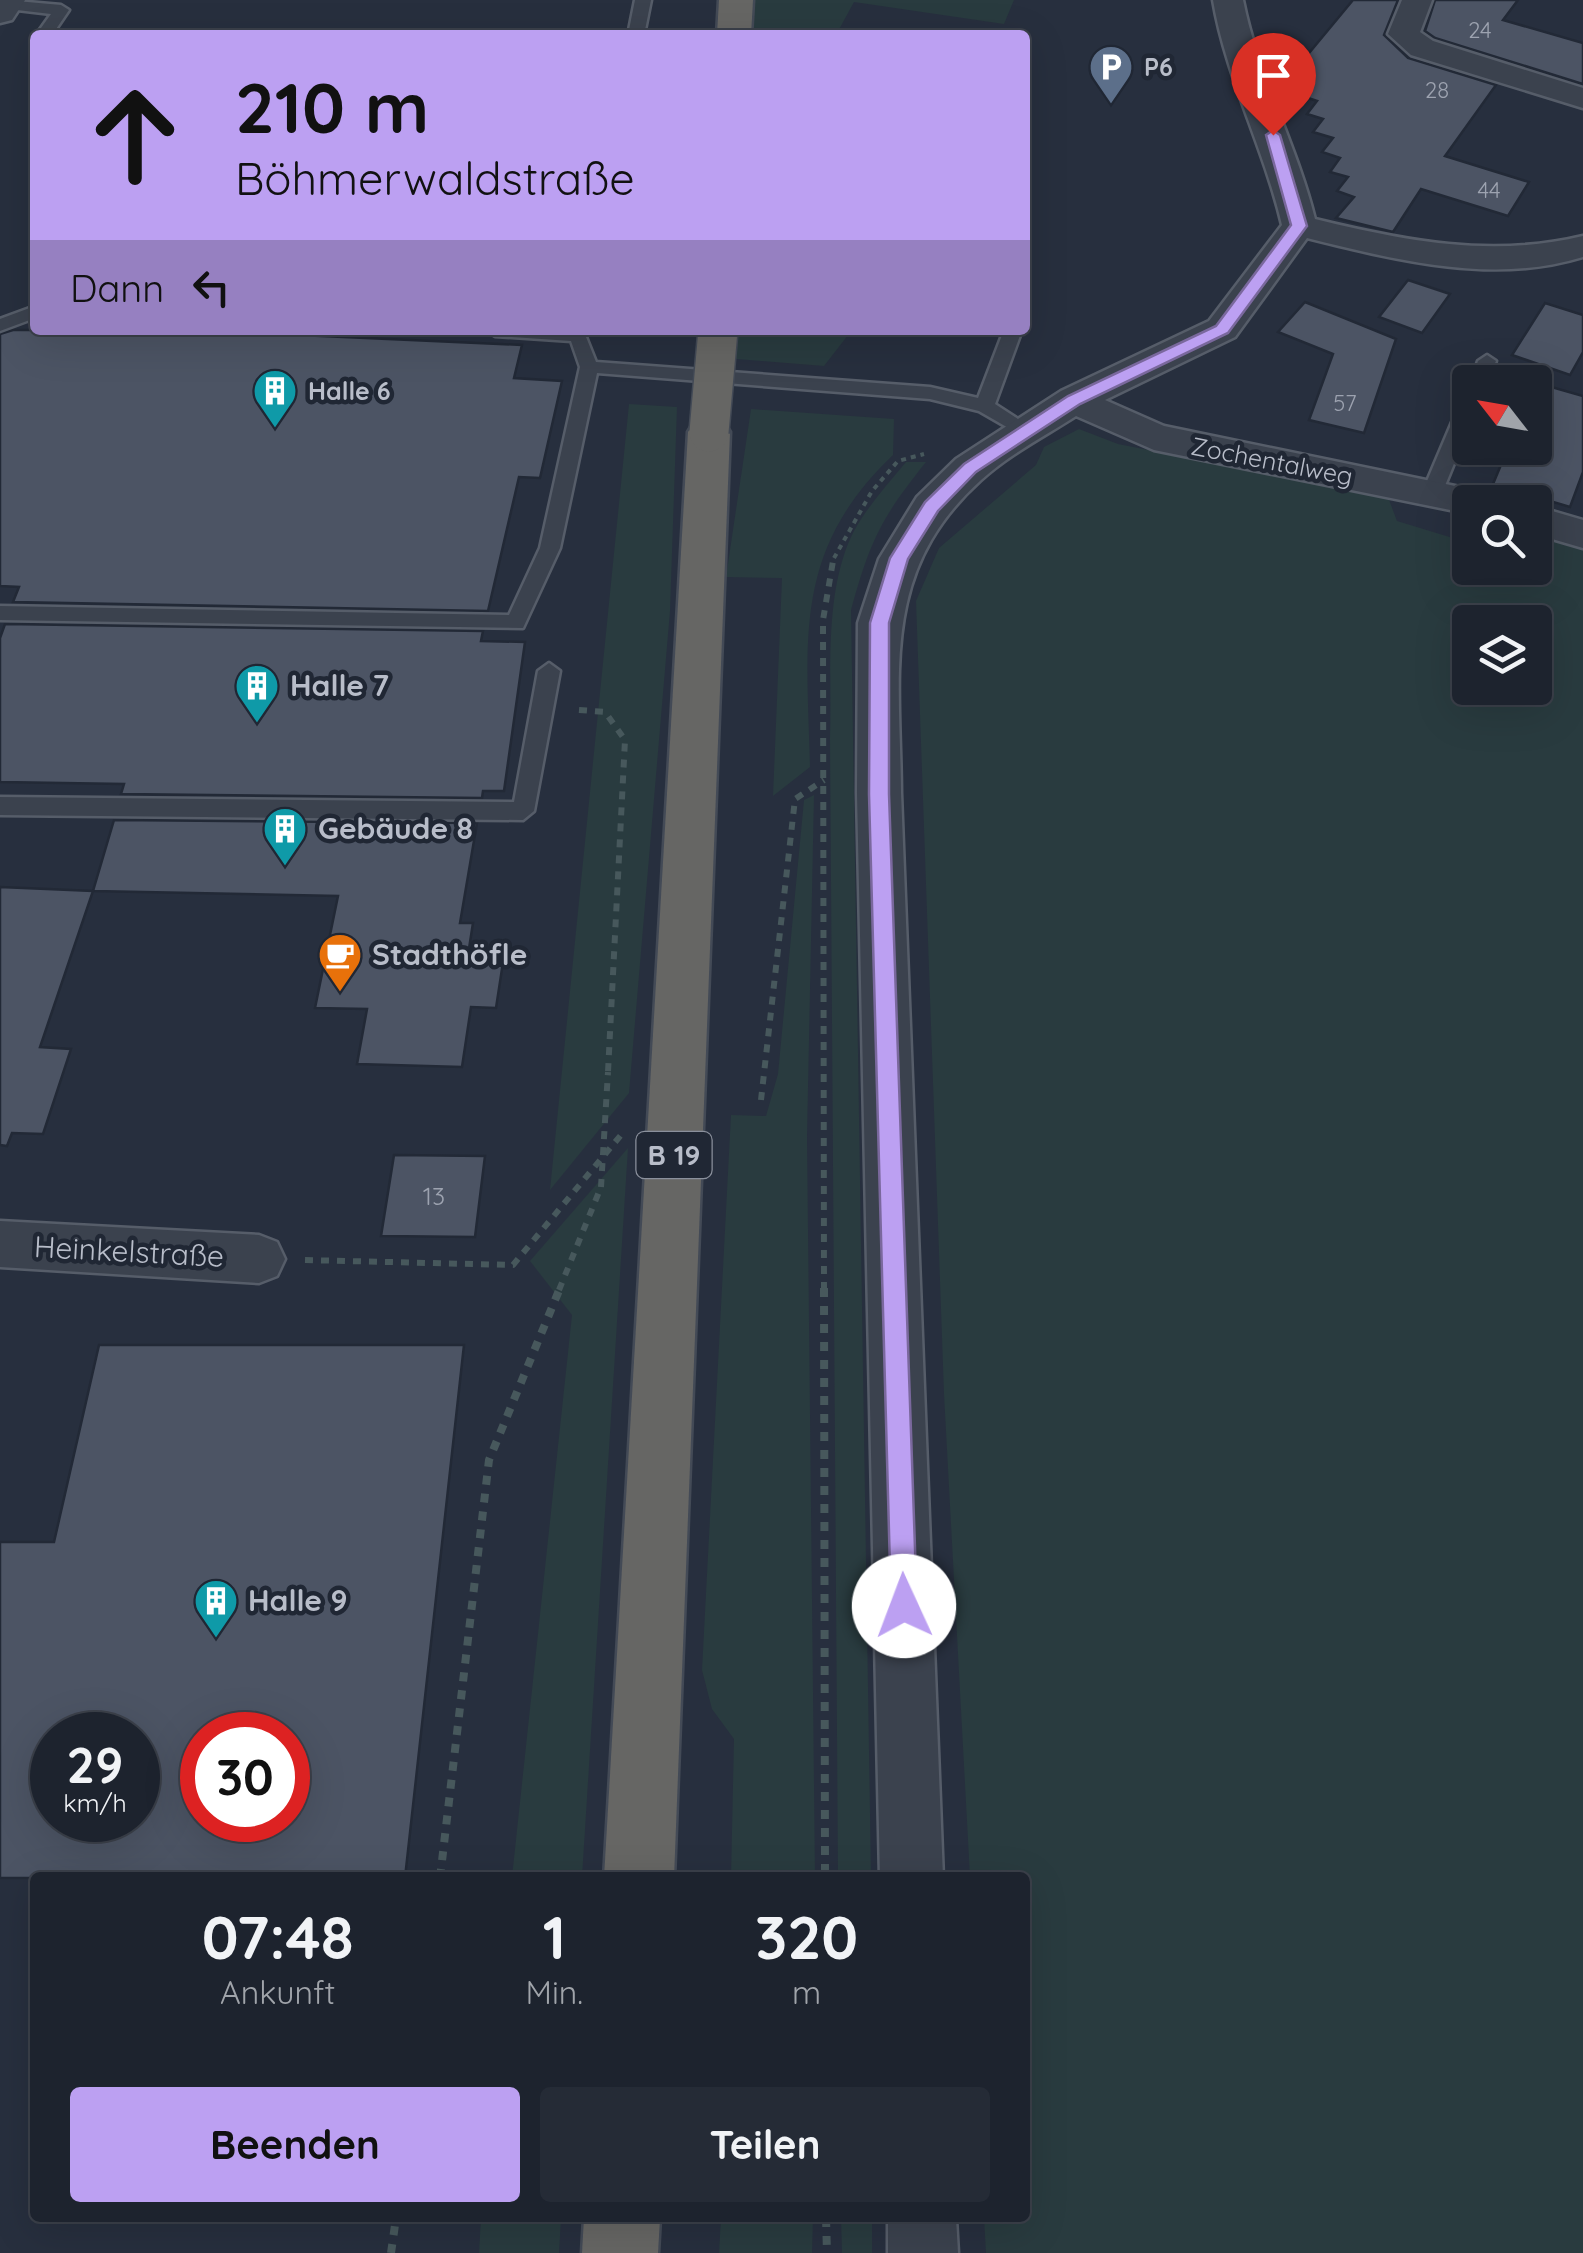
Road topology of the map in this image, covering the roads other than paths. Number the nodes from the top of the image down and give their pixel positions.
1 (643, 0) edge
2 (736, 0) edge
3 (1228, 0) edge
4 (1418, 0) edge
5 (65, 5) edge
6 (4, 6) edge
7 (48, 30) edge
8 (637, 30) edge
9 (734, 30) edge
10 (1583, 98) edge
11 (1299, 226) junction
12 (1575, 256) edge
13 (30, 314) edge
14 (0, 324) edge
15 (580, 335) edge
16 (718, 335) edge
17 (1011, 335) edge
18 (1487, 361) dead end
19 (1485, 365) edge
20 (589, 367) junction
21 (1074, 400) junction
22 (984, 406) junction
23 (1026, 430) junction
24 (1452, 445) edge
25 (1432, 493) junction
26 (1452, 497) edge
27 (1552, 525) edge
28 (1583, 534) edge
29 (0, 613) edge
30 (549, 672) dead end
31 (0, 806) edge
32 (0, 1244) edge
33 (259, 1259) road end
34 (640, 1872) edge
35 (912, 1872) edge
36 (622, 2222) edge
37 (922, 2222) edge
38 (620, 2253) edge
39 (924, 2253) edge

1 - 8 lane
2 - 9 highway
3 - 11 street
4 - 10 street
5 - 6 lane
5 - 7 lane
11 - 12 street
11 - 21 street
13 - 14 lane
15 - 20 lane
16 - 34 highway, B 19, bridge
17 - 22 lane
18 - 19 lane
20 - 22 lane
20 - 29 lane
21 - 23 street
21 - 25 street, Zochentalweg
22 - 23 lane
23 - 35 street
24 - 25 lane
25 - 26 street, Zochentalweg
27 - 28 street
30 - 31 lane
32 - 33 street, Heinkelstraße
36 - 38 highway
37 - 39 street

